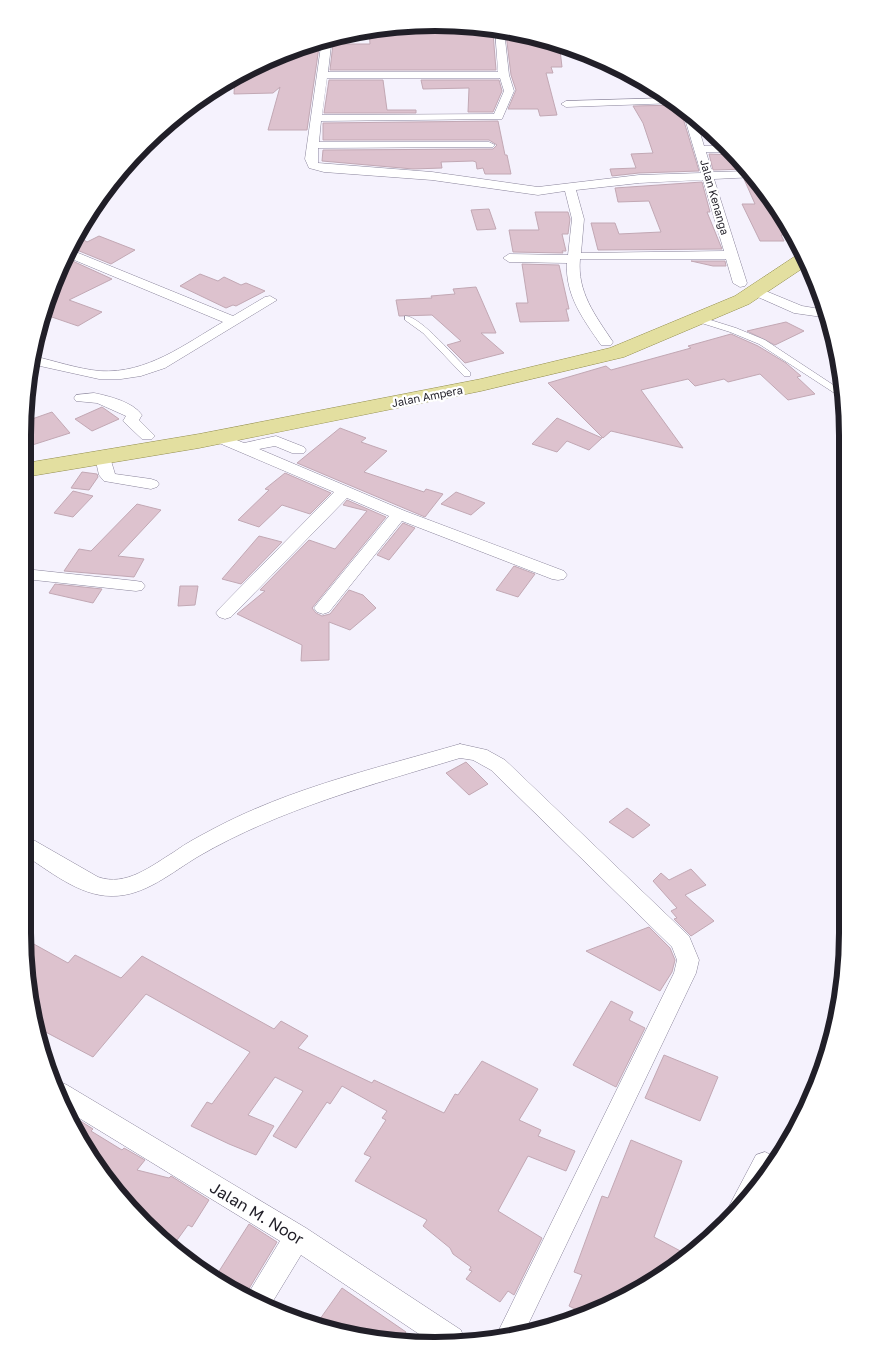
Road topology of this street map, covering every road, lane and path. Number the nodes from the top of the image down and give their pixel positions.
1 (501, 37) edge
2 (324, 47) edge
3 (323, 75) junction
4 (504, 75) junction
5 (662, 101) edge
6 (566, 104) dead end
7 (317, 118) junction
8 (692, 124) edge
9 (313, 144) junction
10 (489, 145) dead end
11 (719, 149) edge
12 (700, 150) junction
13 (743, 174) edge
14 (708, 175) junction
15 (570, 189) junction
16 (792, 247) edge
17 (74, 255) edge
18 (732, 255) junction
19 (509, 258) dead end
20 (580, 258) junction
21 (799, 261) edge
22 (748, 287) junction
23 (270, 300) dead end
24 (819, 313) edge
25 (408, 318) dead end
26 (698, 320) junction
27 (233, 321) junction
28 (606, 342) junction
29 (38, 361) edge
30 (467, 374) junction
31 (836, 390) edge
32 (81, 398) dead end
33 (147, 436) junction
34 (217, 437) junction
35 (243, 448) junction
36 (298, 450) dead end
37 (31, 457) edge
38 (67, 457) junction
39 (103, 458) junction
40 (31, 468) edge
41 (151, 484) dead end
42 (345, 491) junction
43 (399, 514) junction
44 (558, 574) dead end
45 (31, 575) edge
46 (136, 586) dead end
47 (323, 608) dead end
48 (225, 613) dead end
49 (31, 849) edge
50 (66, 1097) edge
51 (765, 1163) dead end
52 (761, 1171) edge
53 (297, 1236) junction
54 (261, 1297) edge
55 (512, 1329) edge
56 (446, 1337) edge

1 - 4 street
2 - 3 street
3 - 4 street
3 - 7 street
4 - 7 street
5 - 6 street
7 - 9 street
8 - 12 street, Jalan Kenanga
9 - 10 street
9 - 15 street
11 - 12 street
12 - 14 street, Jalan Kenanga
13 - 14 street
14 - 15 street
14 - 18 street, Jalan Kenanga
15 - 20 street
16 - 22 main road, Jalan Ampera
17 - 27 street
18 - 20 street
18 - 22 street, Jalan Kenanga
19 - 20 street
20 - 28 street
21 - 22 main road, Jalan Ampera
22 - 24 street
22 - 26 main road, Jalan Ampera
22 - 28 main road, Jalan Ampera
23 - 27 street
25 - 30 lane
26 - 31 lane
26 - 34 main road, Jalan Ampera
27 - 29 street
28 - 30 main road, Jalan Ampera
30 - 33 main road, Jalan Ampera
32 - 33 street
33 - 38 main road, Jalan Ampera
34 - 35 street
34 - 39 main road, Jalan Ampera
35 - 36 street
35 - 42 street
37 - 38 main road, Jalan Ampera
38 - 39 main road, Jalan Ampera
38 - 40 main road, Jalan Ampera
39 - 41 street
42 - 43 street
42 - 48 street
43 - 44 street
43 - 47 street
45 - 46 street
49 - 55 street
50 - 53 street, Jalan M. Noor
51 - 52 street
53 - 54 street
53 - 56 street, Jalan M. Noor

